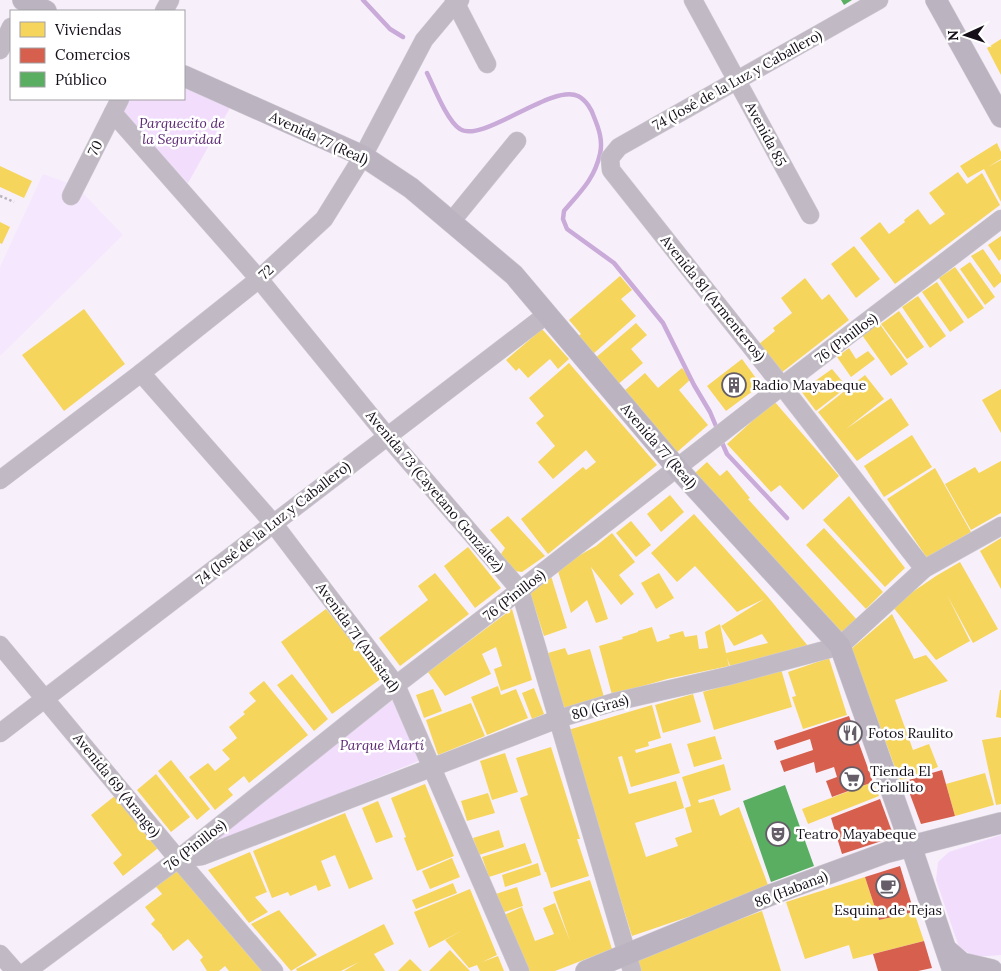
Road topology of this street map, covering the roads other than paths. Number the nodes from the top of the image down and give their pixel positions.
1 (693, 0) edge
2 (879, 0) edge
3 (936, 0) edge
4 (456, 1) edge
5 (23, 3) edge
6 (43, 10) edge
7 (10, 29) edge
8 (0, 50) edge
9 (487, 64) dead end
10 (185, 76) edge
11 (738, 80) junction
12 (117, 106) edge
13 (1001, 117) edge
14 (517, 140) dead end
15 (363, 156) junction
16 (610, 170) joint
17 (71, 196) dead end
18 (810, 215) dead end
19 (1001, 220) edge
20 (451, 222) junction
21 (259, 279) junction
22 (546, 315) junction
23 (140, 373) junction
24 (782, 386) junction
25 (387, 436) junction
26 (677, 468) junction
27 (0, 480) edge
28 (273, 524) junction
29 (1001, 526) edge
30 (924, 569) junction
31 (520, 590) junction
32 (0, 645) edge
33 (840, 646) junction
34 (396, 685) junction
35 (45, 698) junction
36 (558, 719) junction
37 (0, 733) edge
38 (433, 767) junction
39 (1001, 823) edge
40 (912, 846) junction
41 (178, 859) junction
42 (947, 950) junction
43 (0, 954) edge
44 (630, 963) edge
45 (994, 969) edge
46 (15, 971) edge
47 (27, 971) edge
48 (274, 971) edge
49 (520, 971) edge
50 (586, 971) edge
51 (953, 971) edge

1 - 11 street, Avenida 85
2 - 11 street, 74 (José de la Luz y Caballero)
3 - 13 main road
4 - 9 street
4 - 15 street, 72
5 - 6 main road
7 - 8 street
10 - 15 main road, Avenida 77 (Real)
11 - 16 street, 74 (José de la Luz y Caballero)
11 - 18 street, Avenida 85
12 - 17 street, 70
12 - 21 street, Avenida 73 (Cayetano González)
14 - 20 street
15 - 20 main road, Avenida 77 (Real)
15 - 21 street, 72
16 - 24 street, Avenida 81 (Armenteros)
19 - 24 street, 76 (Pinillos)
20 - 22 main road, Avenida 77 (Real)
21 - 23 street, 72
21 - 25 street, Avenida 73 (Cayetano González)
22 - 25 street, 74 (José de la Luz y Caballero)
22 - 26 main road, Avenida 77 (Real)
23 - 27 street, 72
23 - 28 street, Avenida 71 (Amistad)
24 - 26 street, 76 (Pinillos)
24 - 30 street, Avenida 81 (Armenteros)
25 - 28 street, 74 (José de la Luz y Caballero)
25 - 31 street, Avenida 73 (Cayetano González)
26 - 31 street, 76 (Pinillos)
26 - 33 main road, Avenida 77 (Real)
28 - 34 street, Avenida 71 (Amistad)
28 - 35 street, 74 (José de la Luz y Caballero)
29 - 30 street, 80 (Gras)
30 - 33 street, 80 (Gras)
31 - 34 street, 76 (Pinillos)
31 - 36 street, Avenida 73 (Cayetano González)
32 - 35 street, Avenida 69 (Arango)
33 - 36 street, 80 (Gras)
33 - 40 main road, Avenida 77 (Real)
34 - 38 street, Avenida 71 (Amistad)
34 - 41 street, 76 (Pinillos)
35 - 37 street, 74 (José de la Luz y Caballero)
35 - 41 street, Avenida 69 (Arango)
36 - 38 street, 80 (Gras)
36 - 44 street, Avenida 73 (Cayetano González)
38 - 41 street, 80 (Gras)
38 - 49 street, Avenida 71 (Amistad)
39 - 40 main road, 86 (Habana)
40 - 42 main road, Avenida 77 (Real)
40 - 44 main road, 86 (Habana)
41 - 47 street, 76 (Pinillos)
41 - 48 street, Avenida 69 (Arango)
42 - 45 main road
42 - 51 main road, Avenida 77 (Real)
43 - 46 street
44 - 50 main road, 86 (Habana)

